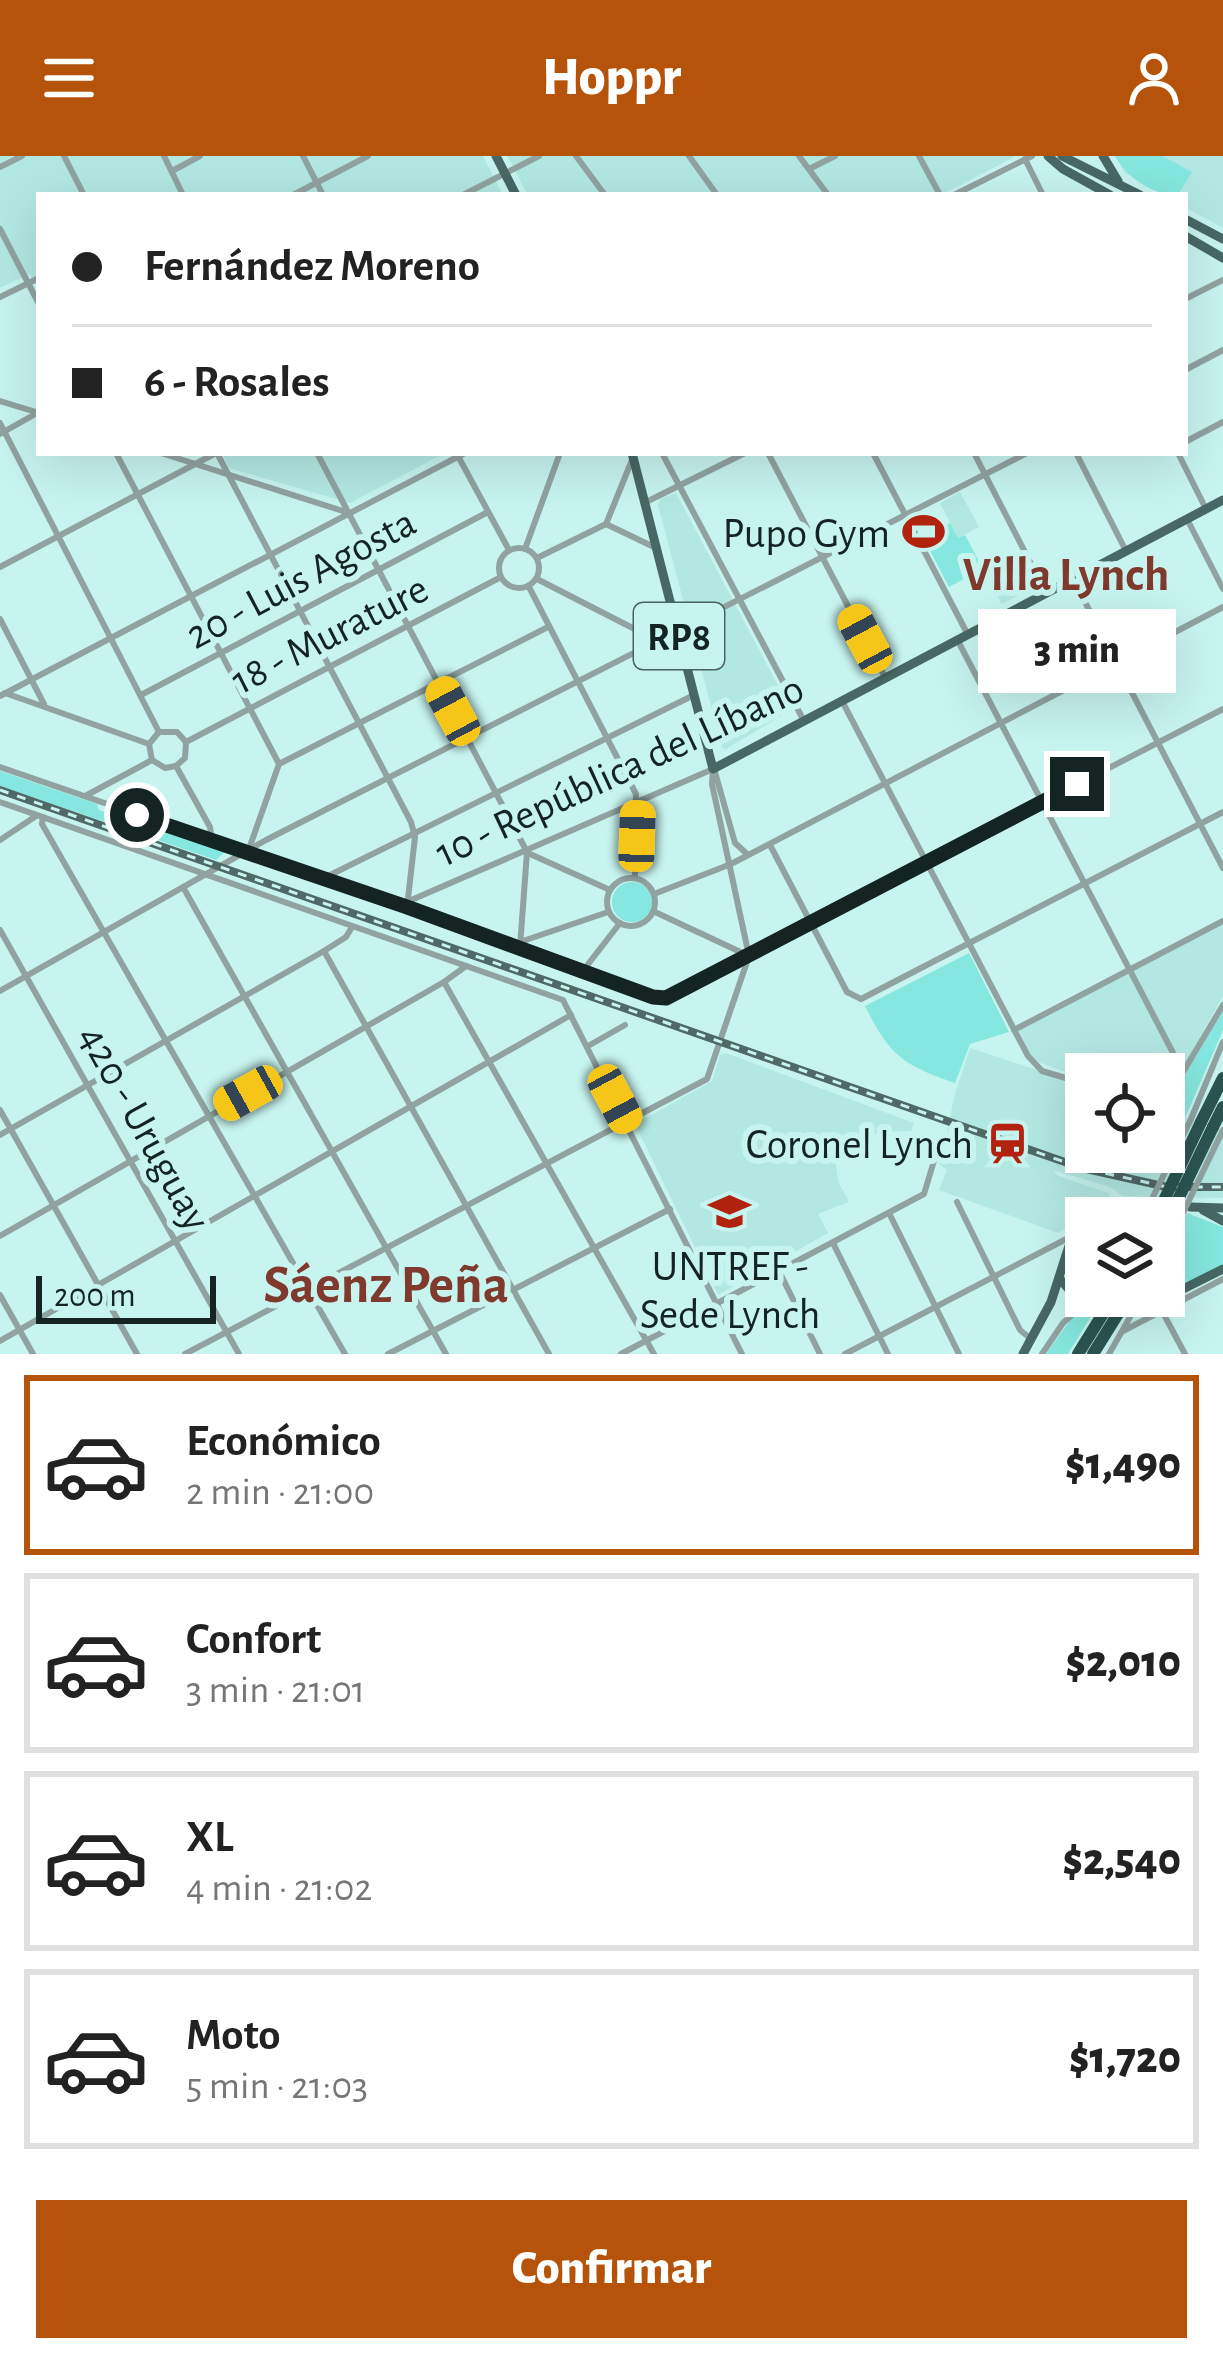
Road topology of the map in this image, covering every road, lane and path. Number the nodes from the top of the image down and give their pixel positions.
1 (22, 156) edge
2 (64, 156) edge
3 (164, 156) edge
4 (200, 156) edge
5 (303, 156) edge
6 (368, 156) edge
7 (496, 156) edge
8 (539, 156) edge
9 (576, 156) edge
10 (689, 156) edge
11 (799, 156) edge
12 (835, 156) edge
13 (920, 156) edge
14 (1056, 156) edge
15 (1103, 156) edge
16 (1029, 158) edge
17 (2, 162) edge
18 (809, 170) junction
19 (172, 171) junction
20 (505, 173) junction
21 (317, 182) junction
22 (1121, 185) junction
23 (82, 192) edge
24 (182, 192) edge
25 (298, 192) edge
26 (322, 192) edge
27 (469, 192) edge
28 (514, 192) edge
29 (602, 192) edge
30 (715, 192) edge
31 (825, 192) edge
32 (938, 192) edge
33 (960, 192) edge
34 (1042, 192) edge
35 (1105, 192) edge
36 (1134, 192) edge
37 (1188, 221) edge
38 (0, 229) edge
39 (1188, 238) edge
40 (1223, 239) edge
41 (1223, 257) edge
42 (36, 279) edge
43 (1223, 280) edge
44 (28, 283) junction
45 (0, 297) edge
46 (36, 298) edge
47 (1188, 298) edge
48 (1223, 350) edge
49 (1188, 368) edge
50 (0, 401) edge
51 (36, 412) edge
52 (36, 414) edge
53 (1223, 422) edge
54 (2, 429) edge
55 (1188, 440) edge
56 (118, 456) edge
57 (171, 456) edge
58 (212, 456) edge
59 (219, 456) edge
60 (319, 456) edge
61 (456, 456) edge
62 (461, 456) edge
63 (559, 456) edge
64 (633, 456) edge
65 (633, 456) edge
66 (664, 456) edge
67 (739, 456) edge
68 (770, 456) edge
69 (875, 456) edge
70 (976, 456) edge
71 (1021, 456) edge
72 (1078, 456) edge
73 (1180, 456) edge
74 (197, 464) junction
75 (228, 473) junction
76 (986, 475) junction
77 (680, 487) junction
78 (138, 496) junction
79 (1223, 500) edge
80 (644, 503) junction
81 (1206, 509) junction
82 (488, 512) junction
83 (349, 514) junction
84 (906, 516) junction
85 (1187, 519) junction
86 (606, 524) junction
87 (59, 539) junction
88 (656, 548) junction
89 (525, 549) junction
90 (509, 550) junction
91 (1126, 551) junction
92 (270, 555) junction
93 (537, 558) junction
94 (823, 558) junction
95 (0, 567) edge
96 (379, 570) junction
97 (501, 578) junction
98 (537, 579) junction
99 (1072, 580) junction
100 (529, 587) junction
101 (1223, 590) edge
102 (1046, 593) junction
103 (190, 597) junction
104 (740, 601) junction
105 (1223, 608) edge
106 (300, 611) junction
107 (0, 619) edge
108 (408, 627) junction
109 (548, 627) junction
110 (678, 633) junction
111 (963, 638) junction
112 (111, 639) junction
113 (660, 642) junction
114 (220, 653) junction
115 (1117, 663) junction
116 (330, 667) junction
117 (886, 679) junction
118 (32, 680) junction
119 (437, 683) junction
120 (578, 683) junction
121 (3, 694) edge
122 (141, 695) junction
123 (694, 695) junction
124 (842, 701) junction
125 (46, 707) junction
126 (249, 709) junction
127 (1223, 709) edge
128 (804, 721) junction
129 (359, 724) junction
130 (1001, 725) junction
131 (159, 732) junction
132 (607, 736) junction
133 (468, 740) junction
134 (185, 742) junction
135 (1157, 742) junction
136 (149, 745) junction
137 (152, 760) junction
138 (279, 764) junction
139 (176, 766) junction
140 (0, 767) edge
141 (713, 769) junction
142 (388, 780) junction
143 (885, 783) junction
144 (496, 791) junction
145 (84, 796) junction
146 (0, 802) edge
147 (1042, 802) junction
148 (638, 803) junction
149 (1223, 812) edge
150 (40, 816) junction
151 (1200, 824) junction
152 (414, 831) junction
153 (0, 840) edge
154 (212, 841) junction
155 (769, 844) junction
156 (246, 850) junction
157 (526, 852) junction
158 (748, 854) junction
159 (730, 864) junction
160 (928, 864) junction
161 (1223, 868) edge
162 (204, 874) junction
163 (635, 878) junction
164 (322, 879) junction
165 (1084, 883) junction
166 (183, 886) junction
167 (610, 890) junction
168 (654, 894) junction
169 (408, 904) junction
170 (653, 911) junction
171 (609, 912) junction
172 (1223, 921) edge
173 (620, 923) junction
174 (812, 923) junction
175 (352, 926) junction
176 (0, 930) edge
177 (105, 933) junction
178 (970, 944) junction
179 (520, 945) junction
180 (324, 950) junction
181 (749, 956) junction
182 (466, 966) junction
183 (1129, 968) junction
184 (582, 972) junction
185 (26, 976) junction
186 (444, 982) junction
187 (0, 991) edge
188 (243, 996) junction
189 (1223, 1005) edge
190 (571, 1015) junction
191 (625, 1025) dead end
192 (365, 1027) junction
193 (1014, 1030) junction
194 (166, 1040) junction
195 (1223, 1042) edge
196 (588, 1046) junction
197 (1174, 1053) edge
198 (488, 1061) junction
199 (1185, 1070) edge
200 (287, 1071) junction
201 (1065, 1077) edge
202 (1223, 1078) edge
203 (88, 1084) junction
204 (410, 1106) junction
205 (1223, 1107) edge
206 (0, 1110) edge
207 (208, 1115) junction
208 (628, 1122) junction
209 (1207, 1124) edge
210 (10, 1128) junction
211 (0, 1135) edge
212 (940, 1141) dead end
213 (332, 1150) junction
214 (130, 1161) junction
215 (547, 1164) junction
216 (254, 1197) junction
217 (1174, 1197) edge
218 (1174, 1197) edge
219 (957, 1202) dead end
220 (53, 1205) junction
221 (466, 1207) junction
222 (1223, 1208) edge
223 (670, 1209) junction
224 (1185, 1210) edge
225 (889, 1213) junction
226 (1185, 1214) edge
227 (1223, 1221) edge
228 (0, 1236) edge
229 (1065, 1239) edge
230 (176, 1241) junction
231 (833, 1244) junction
232 (594, 1248) junction
233 (386, 1249) junction
234 (1065, 1255) edge
235 (1223, 1270) edge
236 (779, 1271) junction
237 (994, 1278) junction
238 (1058, 1278) junction
239 (1220, 1282) edge
240 (98, 1285) junction
241 (1065, 1285) edge
242 (1185, 1288) edge
243 (513, 1289) junction
244 (308, 1290) junction
245 (0, 1295) edge
246 (1185, 1300) edge
247 (717, 1304) junction
248 (935, 1308) junction
249 (1069, 1317) edge
250 (1101, 1317) edge
251 (1116, 1317) edge
252 (1131, 1317) edge
253 (1150, 1317) edge
254 (1165, 1317) edge
255 (19, 1330) junction
256 (433, 1331) junction
257 (1123, 1331) junction
258 (227, 1332) junction
259 (879, 1336) junction
260 (1031, 1339) junction
261 (0, 1341) edge
262 (647, 1341) junction
263 (33, 1354) edge
264 (137, 1354) edge
265 (185, 1354) edge
266 (239, 1354) edge
267 (345, 1354) edge
268 (388, 1354) edge
269 (446, 1354) edge
270 (549, 1354) edge
271 (621, 1354) edge
272 (654, 1354) edge
273 (742, 1354) edge
274 (820, 1354) edge
275 (845, 1354) edge
276 (888, 1354) edge
277 (959, 1354) edge
278 (1023, 1354) edge
279 (1042, 1354) edge
280 (1078, 1354) edge
281 (1093, 1354) edge
282 (1109, 1354) edge
283 (1185, 1354) edge

1 - 17 street
2 - 23 street
3 - 19 street
4 - 19 street
5 - 21 street
6 - 21 street
7 - 20 main road
8 - 20 street
9 - 29 street
10 - 30 street
11 - 18 street
12 - 18 street
13 - 32 street
14 - 22 main road
14 - 35 main road
15 - 22 main road
16 - 33 street
16 - 34 street
18 - 31 street
19 - 24 street
20 - 27 street
20 - 28 main road
21 - 25 street
21 - 26 street
22 - 36 main road
37 - 40 main road
38 - 44 street
39 - 41 main road
42 - 44 street
43 - 47 street
44 - 45 street
44 - 46 street
48 - 49 street
50 - 51 street
52 - 54 street
53 - 55 street
54 - 87 street
56 - 78 street
57 - 74 street
58 - 74 street
59 - 75 street
60 - 83 street
61 - 83 street
62 - 82 street
63 - 89 street
64 - 80 main road, RP8
65 - 86 street
66 - 77 street
67 - 77 street
68 - 94 street
69 - 84 street
70 - 76 street
71 - 76 street
72 - 91 street
73 - 81 street
74 - 75 street
74 - 78 street
75 - 83 street
75 - 92 street
76 - 84 street
76 - 102 street
77 - 80 street
77 - 104 street
78 - 87 street
78 - 103 street
79 - 81 main road, 10 - República del Líbano
80 - 88 main road, RP8
81 - 85 main road, 10 - República del Líbano
82 - 90 street
82 - 96 street, 20 - Luis Agosta
83 - 92 street
83 - 96 street
84 - 94 street
84 - 111 street
85 - 91 main road, 10 - República del Líbano
85 - 101 street
86 - 88 street
86 - 93 street
87 - 95 street
87 - 112 street
88 - 110 main road, RP8
89 - 90 street
89 - 93 street
90 - 97 street
91 - 99 main road, 10 - República del Líbano
92 - 103 street
92 - 106 street
93 - 98 street
94 - 104 street
94 - 117 street
96 - 106 street, 20 - Luis Agosta
96 - 108 street
97 - 100 street
97 - 108 street, 18 - Murature
98 - 100 street
98 - 113 street
99 - 102 main road, 10 - República del Líbano
99 - 115 street
100 - 109 street
102 - 111 main road, 10 - República del Líbano
103 - 112 street
103 - 114 street
104 - 110 street
104 - 128 street
105 - 115 street
106 - 114 street, 20 - Luis Agosta
106 - 116 street
107 - 118 street
108 - 116 street, 18 - Murature
108 - 119 street
109 - 119 street
109 - 120 street
110 - 113 street
110 - 123 main road, RP8
111 - 117 main road, 10 - República del Líbano
111 - 130 street
112 - 118 street
112 - 122 street
113 - 120 street
114 - 122 street, 20 - Luis Agosta
114 - 126 street
115 - 130 street
115 - 135 street
116 - 126 street, 18 - Murature
116 - 129 street
117 - 124 main road, 10 - República del Líbano
118 - 121 street
118 - 125 street
119 - 129 street
119 - 133 street
120 - 132 street
120 - 133 street
121 - 125 street
122 - 131 street
123 - 132 street
123 - 141 main road, RP8
124 - 128 main road, 10 - República del Líbano
124 - 143 street
125 - 136 street
126 - 134 street, 18 - Murature
126 - 138 street
127 - 135 street
128 - 141 main road, 10 - República del Líbano
129 - 138 street
129 - 142 street
130 - 143 street
130 - 147 street
131 - 134 street
131 - 136 street
132 - 144 street
132 - 148 street
133 - 142 street
133 - 144 street
134 - 139 street
135 - 147 street
135 - 151 street
136 - 137 street
137 - 139 street
137 - 145 street
138 - 156 street
139 - 154 street
140 - 145 street
141 - 148 street, 10 - República del Líbano
141 - 158 street
141 - 159 street
142 - 152 street
142 - 156 street
143 - 155 street
143 - 160 street
144 - 152 street
144 - 157 street
145 - 154 street
146 - 150 street
147 - 160 street
147 - 165 street
148 - 157 street, 10 - República del Líbano
148 - 163 street
149 - 151 street
150 - 153 street
150 - 162 street
150 - 177 street
151 - 161 street
151 - 165 street
152 - 164 street
152 - 169 street
154 - 156 street
155 - 158 street
155 - 174 street
156 - 162 street
156 - 164 street
157 - 167 street
157 - 169 street, 10 - República del Líbano
157 - 179 street
158 - 159 street
159 - 168 street
159 - 181 street
160 - 174 street
160 - 178 street
162 - 166 street
162 - 175 street
163 - 167 street
163 - 168 street
164 - 169 street
165 - 178 street
165 - 183 street
166 - 177 street
166 - 188 street
167 - 171 street
168 - 170 street
169 - 179 street
170 - 173 street
170 - 181 street
171 - 173 street
171 - 179 street
172 - 183 street
173 - 184 street
174 - 178 street
174 - 181 street
175 - 180 street
175 - 182 street
176 - 185 street, 420 - Uruguay
177 - 185 street
177 - 194 street
178 - 193 street
179 - 184 street
180 - 188 street
180 - 192 street
181 - 184 street
181 - 208 street
182 - 186 street
182 - 190 street
183 - 193 street
183 - 197 street
185 - 187 street
185 - 203 street, 420 - Uruguay
186 - 192 street
186 - 198 street
188 - 194 street
188 - 200 street
189 - 199 street
190 - 196 street
190 - 198 street
191 - 196 street
192 - 200 street
192 - 204 street
193 - 201 street
194 - 203 street
194 - 207 street
195 - 209 street
196 - 208 street
198 - 204 street
198 - 215 street
200 - 207 street
200 - 213 street
202 - 209 highway
203 - 210 street
203 - 214 street, 420 - Uruguay
204 - 213 street
204 - 221 street
205 - 209 highway
206 - 210 street
207 - 214 street
207 - 216 street
208 - 215 street
208 - 223 street
209 - 217 highway, bridge
209 - 218 street, bridge
210 - 211 street
210 - 220 street
212 - 225 street
213 - 216 street
213 - 233 street
214 - 220 street
214 - 230 street, 420 - Uruguay
215 - 221 street
215 - 232 street
216 - 230 street
216 - 244 street
219 - 237 street
220 - 228 street
220 - 240 street
221 - 233 street
221 - 243 street
222 - 224 main road
223 - 232 street
223 - 247 street
225 - 231 street
225 - 248 street
226 - 227 main road
229 - 237 street
230 - 240 street
230 - 258 street, 420 - Uruguay
231 - 236 street
231 - 259 street
232 - 243 street
232 - 262 street
233 - 244 street
233 - 256 street
234 - 238 main road
235 - 242 main road
236 - 247 street
236 - 274 street
237 - 248 street
237 - 260 street
238 - 241 main road
238 - 260 main road
239 - 246 street
240 - 255 street
240 - 264 street
243 - 256 street
243 - 270 street
244 - 258 street
244 - 267 street
245 - 255 street
247 - 262 street
247 - 273 street
248 - 259 street
248 - 277 street
249 - 279 street
250 - 280 highway
251 - 281 highway
252 - 257 street
253 - 257 street
254 - 283 street
255 - 261 street
255 - 263 street
256 - 268 street
256 - 269 street
257 - 282 street
258 - 265 street
258 - 266 street, 420 - Uruguay
259 - 275 street
259 - 276 street
260 - 278 main road
262 - 271 street
262 - 272 street

